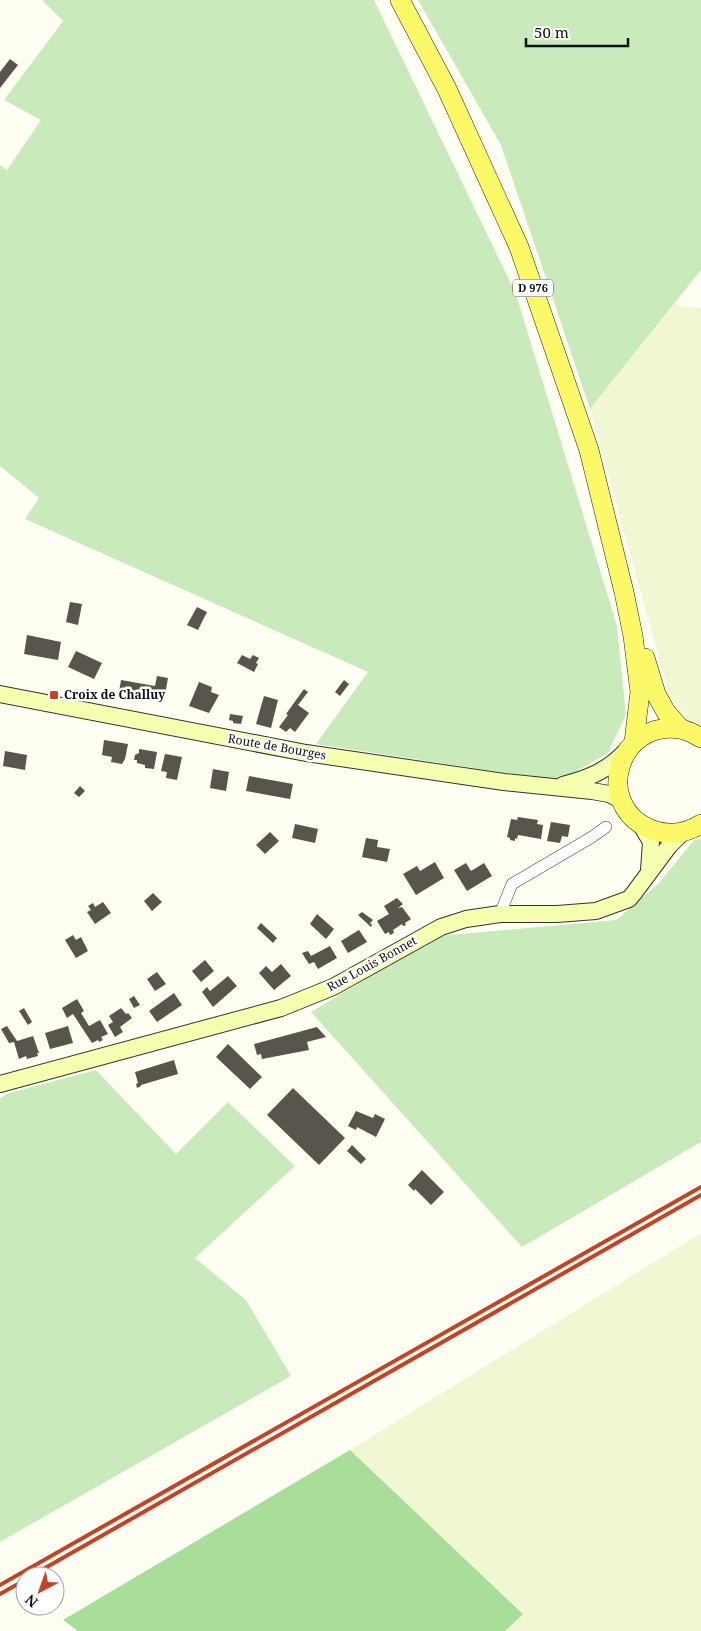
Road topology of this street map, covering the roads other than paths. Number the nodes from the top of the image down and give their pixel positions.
1 (400, 0) edge
2 (624, 592) junction
3 (0, 694) edge
4 (693, 732) edge
5 (632, 745) junction
6 (556, 786) junction
7 (621, 800) junction
8 (701, 824) edge
9 (641, 825) junction
10 (606, 827) dead end
11 (683, 832) junction
12 (649, 873) junction
13 (500, 914) junction
14 (0, 1084) edge

1 - 2 main road, D 976
2 - 4 main road, D 976
2 - 5 main road, D 976
3 - 6 street, Route de Bourges
4 - 5 main road
5 - 6 street, Route de Bourges
5 - 7 main road
6 - 7 street, Route de Bourges
7 - 9 main road
8 - 11 main road
9 - 11 main road
9 - 12 street
10 - 13 street
11 - 12 street, Rue Louis Bonnet
12 - 13 street, Rue Louis Bonnet
13 - 14 street, Rue Louis Bonnet

